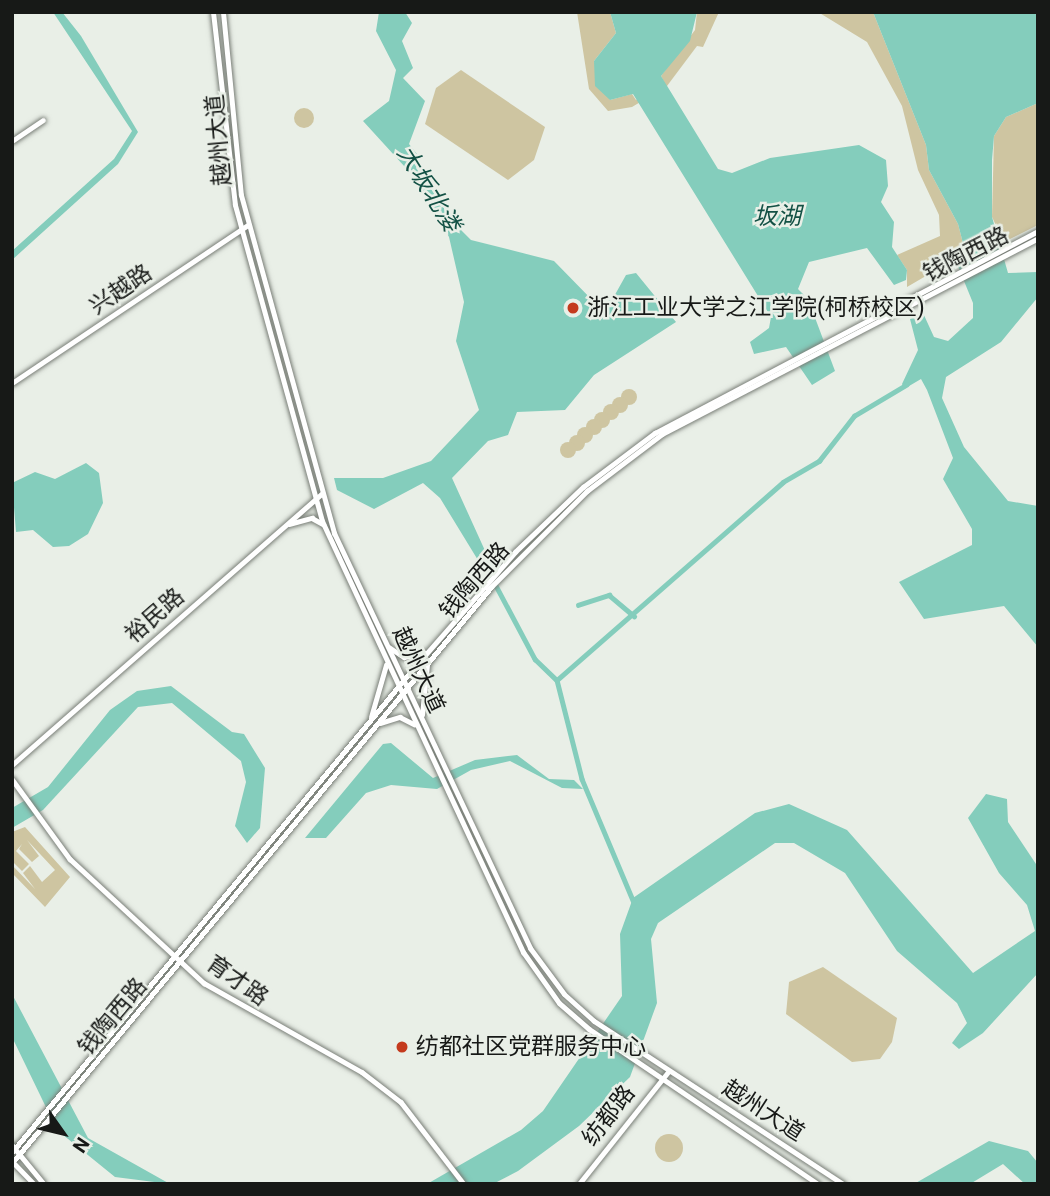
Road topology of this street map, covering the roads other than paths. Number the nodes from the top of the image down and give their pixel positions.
1 (213, 12) edge
2 (223, 12) edge
3 (43, 120) dead end
4 (12, 141) edge
5 (248, 225) junction
6 (241, 230) junction
7 (1038, 232) edge
8 (1038, 238) edge
9 (1019, 244) junction
10 (792, 361) junction
11 (12, 383) edge
12 (322, 494) junction
13 (315, 499) junction
14 (323, 525) junction
15 (282, 527) junction
16 (389, 647) junction
17 (429, 651) junction
18 (429, 662) junction
19 (386, 665) junction
20 (405, 679) junction
21 (407, 687) junction
22 (397, 689) junction
23 (400, 696) junction
24 (422, 719) junction
25 (414, 724) junction
26 (374, 728) junction
27 (364, 729) junction
28 (12, 765) edge
29 (12, 779) edge
30 (177, 958) junction
31 (182, 963) junction
32 (669, 1071) junction
33 (662, 1078) junction
34 (13, 1149) edge
35 (18, 1156) junction
36 (13, 1162) edge
37 (34, 1184) edge
38 (44, 1184) edge
39 (464, 1184) edge
40 (579, 1184) edge
41 (818, 1184) edge
42 (843, 1184) edge

1 - 6 main road, 越州大道
2 - 5 main road, 越州大道
3 - 4 street
5 - 6 street, 兴越路
5 - 12 main road, 越州大道
6 - 11 street, 兴越路
6 - 13 main road, 越州大道
7 - 9 street, 钱陶西路
8 - 9 street, 钱陶西路
9 - 10 street, 钱陶西路
10 - 17 street, 钱陶西路
10 - 18 street, 钱陶西路
12 - 13 street, 裕民路
12 - 16 main road, 越州大道
13 - 14 main road, 越州大道
13 - 15 street, 裕民路
14 - 15 street
14 - 19 main road, 越州大道
15 - 28 street, 裕民路
16 - 17 street
16 - 20 main road, 越州大道
17 - 20 street, 钱陶西路
18 - 21 street, 钱陶西路
18 - 24 street
19 - 22 main road, 越州大道
19 - 27 street
20 - 21 main road, 越州大道
20 - 22 street, 钱陶西路
21 - 23 street, 钱陶西路
21 - 24 main road, 越州大道
22 - 23 main road, 越州大道
22 - 27 street, 钱陶西路
23 - 25 main road, 越州大道
23 - 26 street, 钱陶西路
24 - 32 main road, 越州大道
25 - 26 street
25 - 33 main road, 越州大道
26 - 31 street, 钱陶西路
27 - 30 street, 钱陶西路
29 - 30 street, 育才路
30 - 31 street, 育才路
30 - 34 street, 钱陶西路
31 - 35 street, 钱陶西路
31 - 39 street, 育才路
32 - 33 street, 纺都路
32 - 42 main road, 越州大道
33 - 40 street, 纺都路
33 - 41 main road, 越州大道
34 - 35 street
35 - 36 street, 钱陶西路
35 - 38 street
36 - 37 street

